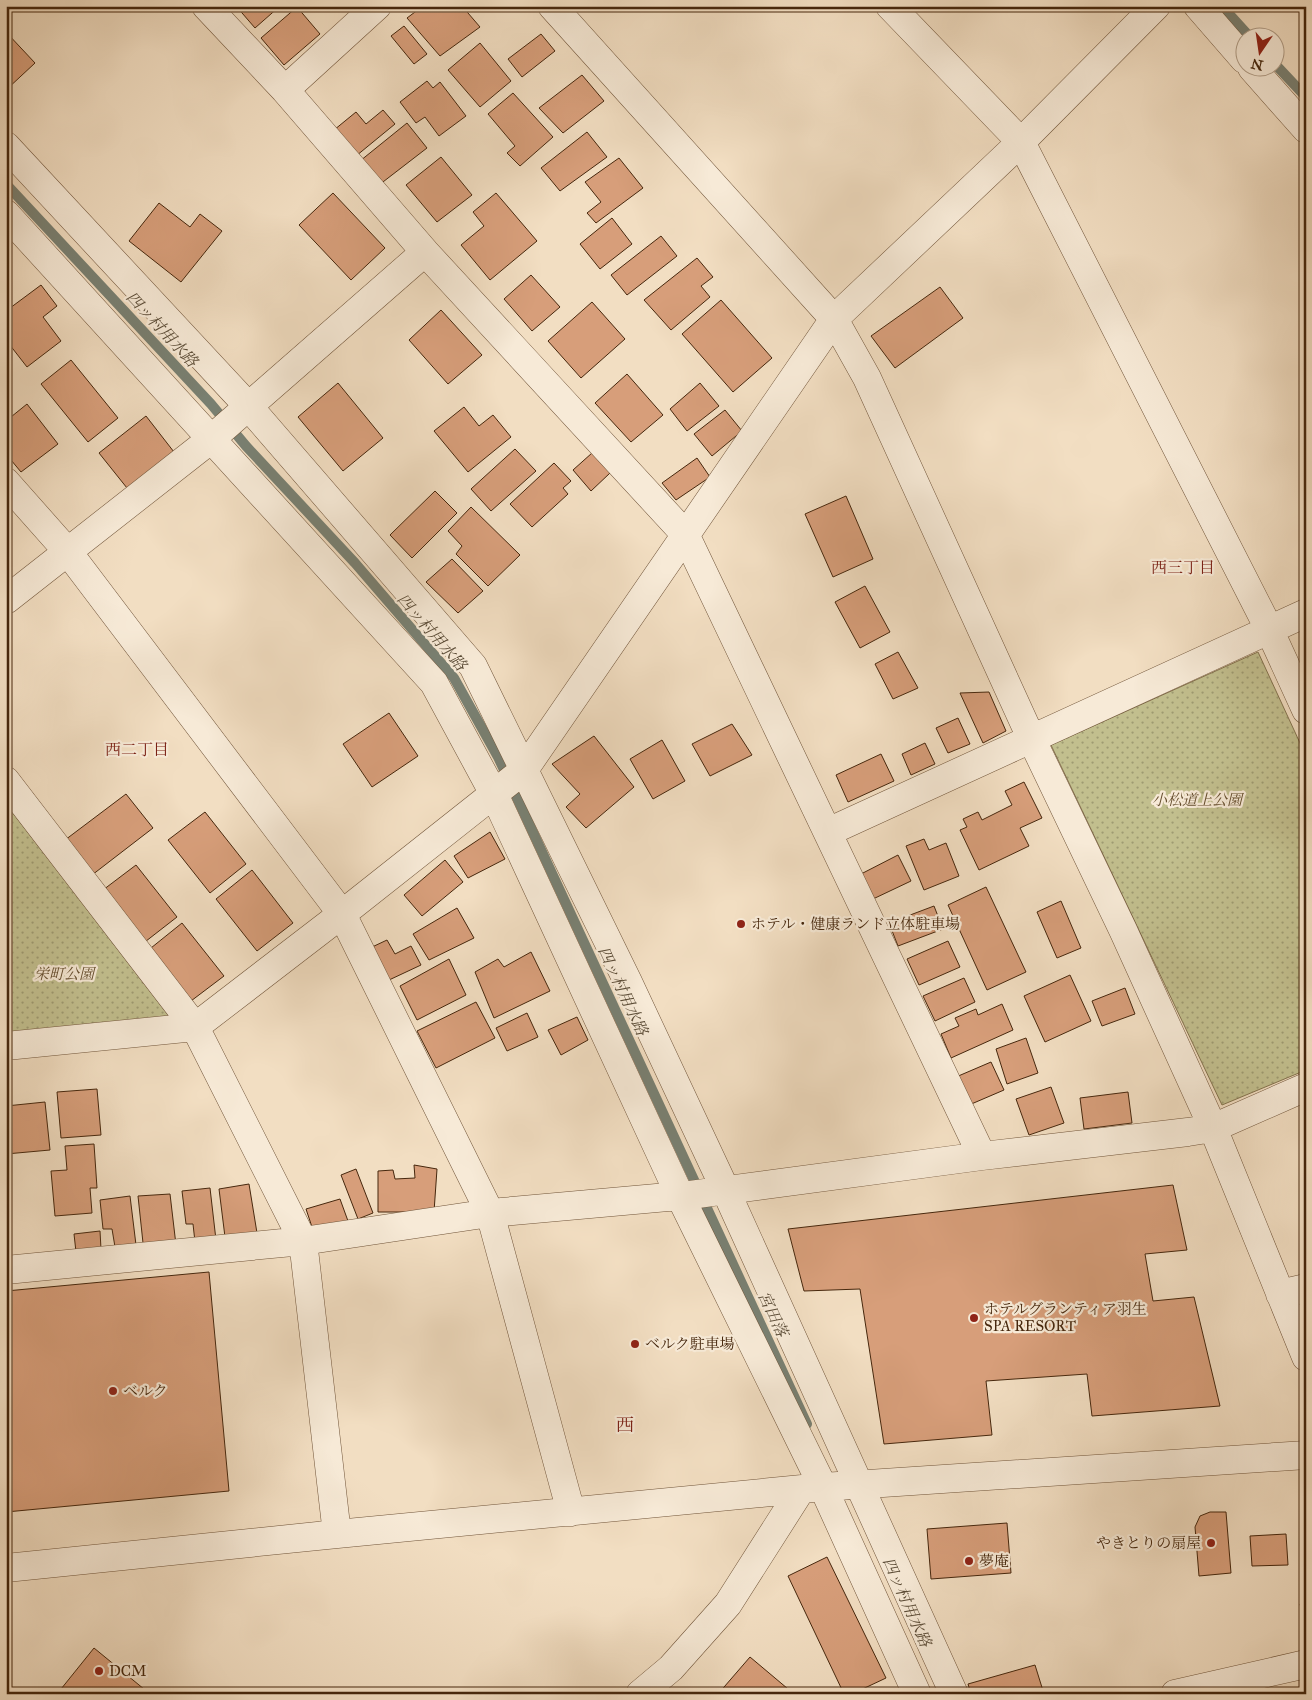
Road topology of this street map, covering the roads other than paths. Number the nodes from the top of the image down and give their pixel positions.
1 (206, 6) edge
2 (377, 6) edge
3 (552, 6) edge
4 (890, 6) edge
5 (1156, 6) edge
6 (1198, 6) edge
7 (1234, 47) edge
8 (1261, 78) edge
9 (285, 90) junction
10 (1306, 129) edge
11 (1022, 142) junction
12 (6, 146) edge
13 (6, 214) edge
14 (425, 252) junction
15 (834, 319) junction
16 (228, 425) junction
17 (6, 482) edge
18 (685, 534) junction
19 (68, 552) junction
20 (6, 600) edge
21 (1306, 614) edge
22 (1269, 629) junction
23 (1306, 710) edge
24 (1032, 740) junction
25 (6, 781) edge
26 (509, 782) junction
27 (828, 832) junction
28 (342, 914) junction
29 (195, 1027) junction
30 (6, 1046) edge
31 (1306, 1088) edge
32 (1213, 1128) junction
33 (982, 1156) junction
34 (701, 1193) junction
35 (490, 1214) junction
36 (303, 1241) junction
37 (6, 1270) edge
38 (1293, 1291) edge
39 (1306, 1357) edge
40 (1306, 1455) edge
41 (858, 1484) junction
42 (811, 1489) junction
43 (571, 1512) junction
44 (337, 1534) junction
45 (6, 1568) edge
46 (1306, 1664) edge
47 (640, 1694) edge
48 (917, 1694) edge
49 (954, 1694) edge
50 (1175, 1694) edge

1 - 9 street
2 - 9 street
3 - 15 street
4 - 11 street
5 - 11 street
6 - 7 street
8 - 10 street
9 - 14 street
11 - 15 street
11 - 22 street
12 - 16 street
13 - 16 street
14 - 16 street
14 - 18 street
15 - 18 street
15 - 24 street
16 - 19 street
16 - 26 street
16 - 26 street
17 - 19 street
18 - 26 street
18 - 27 street
19 - 20 street
19 - 28 street
21 - 22 street
22 - 23 street
22 - 24 street
24 - 27 street
24 - 32 street
25 - 29 street
26 - 28 street
26 - 34 street
26 - 34 street
27 - 33 street
28 - 29 street
28 - 35 street
29 - 30 street
29 - 36 street
31 - 32 street
32 - 33 street
32 - 38 street
33 - 34 street
34 - 35 street
34 - 41 street
34 - 42 street
35 - 36 street
35 - 43 street
36 - 37 street
36 - 44 street
38 - 39 street
40 - 41 street
41 - 42 street
41 - 49 street
42 - 43 street
42 - 47 street
42 - 48 street
43 - 44 street
44 - 45 street
46 - 50 street

